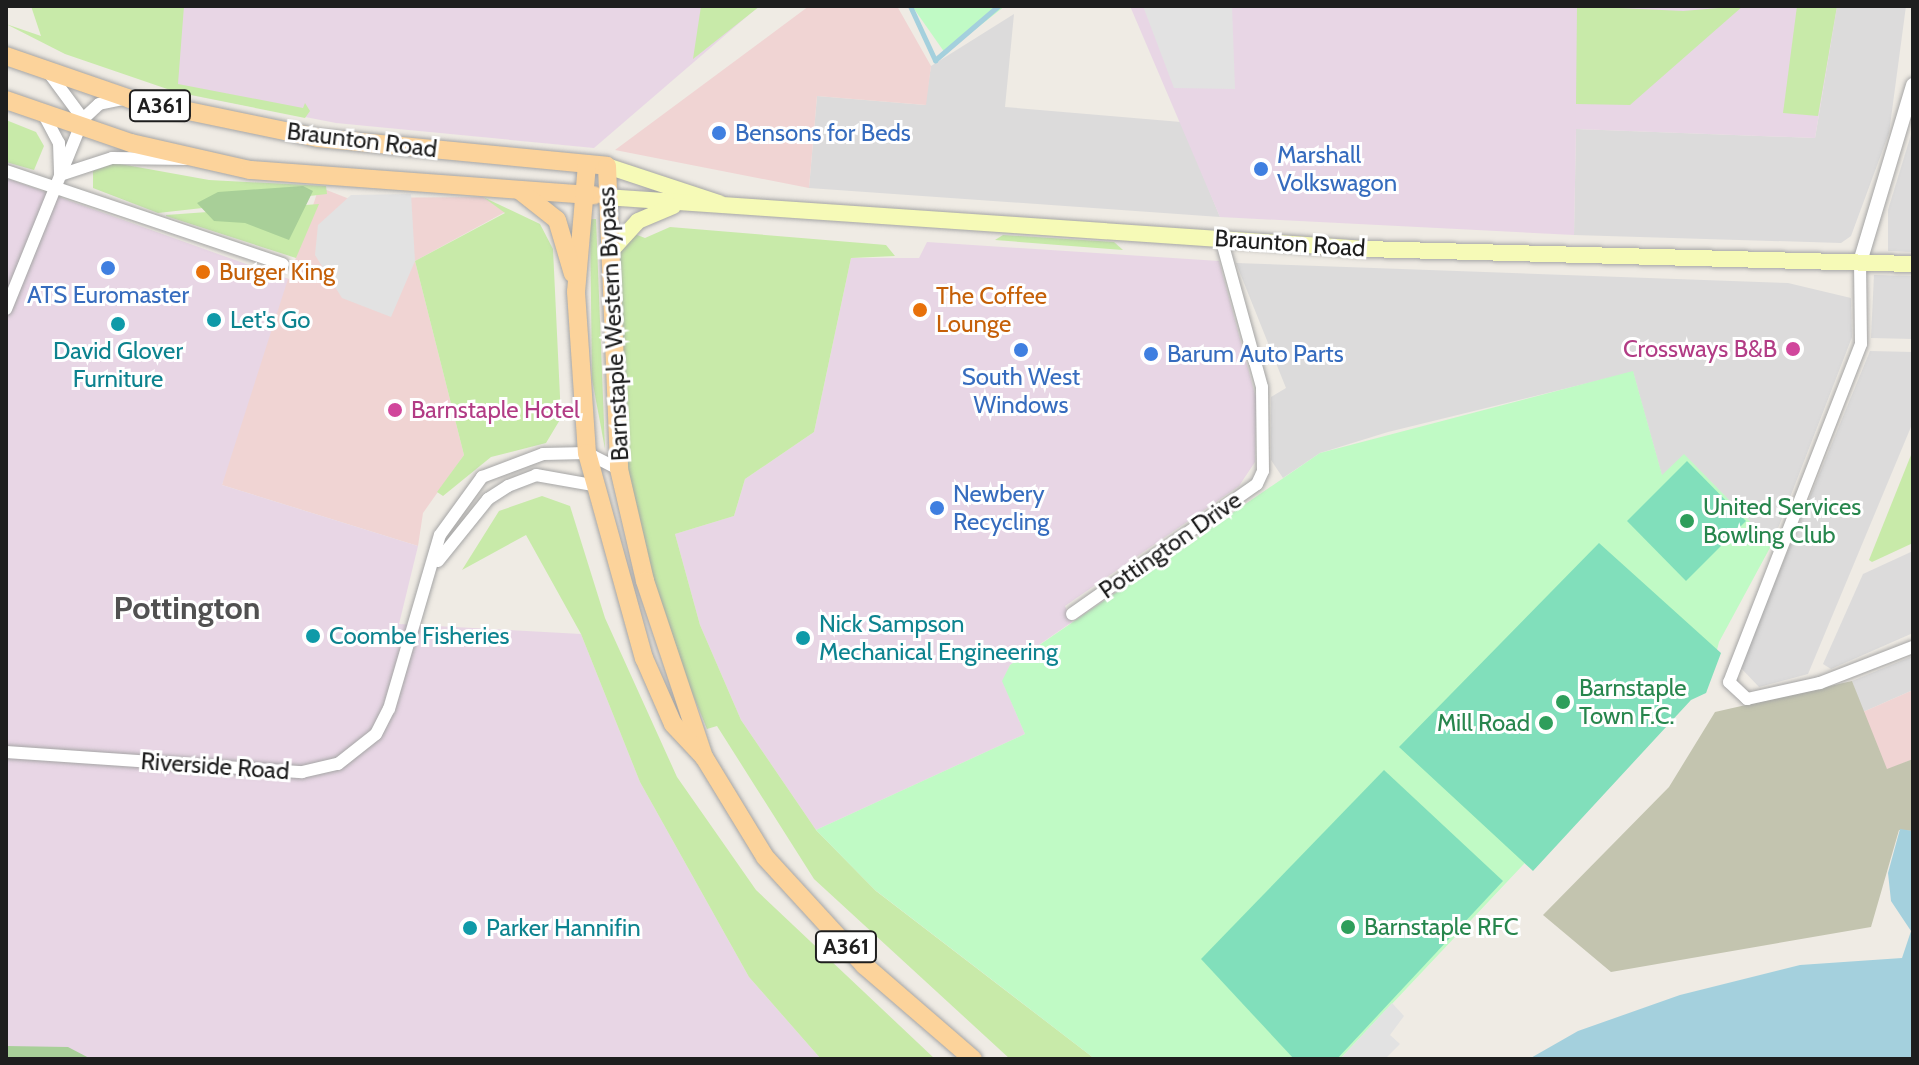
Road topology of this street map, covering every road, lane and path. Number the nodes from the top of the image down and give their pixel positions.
1 (6, 56) edge
2 (48, 72) junction
3 (1913, 85) edge
4 (7, 99) edge
5 (130, 99) junction
6 (44, 115) junction
7 (81, 123) junction
8 (191, 159) junction
9 (587, 164) junction
10 (607, 166) junction
11 (6, 171) edge
12 (60, 175) junction
13 (507, 186) junction
14 (54, 189) junction
15 (586, 192) junction
16 (605, 197) junction
17 (720, 203) junction
18 (673, 206) junction
19 (1221, 238) junction
20 (606, 258) junction
21 (1860, 262) junction
22 (283, 264) dead end
23 (1913, 264) edge
24 (576, 292) junction
25 (6, 309) edge
26 (587, 453) junction
27 (619, 469) junction
28 (593, 485) junction
29 (435, 564) junction
30 (1072, 614) dead end
31 (1913, 647) edge
32 (6, 752) edge
33 (704, 757) junction
34 (973, 1059) edge

1 - 2 main road, Braunton Road / A361
2 - 5 main road, Braunton Road / A361
2 - 7 street
3 - 21 street
4 - 6 main road, Braunton Road / A361
5 - 7 street
5 - 9 main road, Braunton Road / A361
6 - 7 main road, Braunton Road / A361
6 - 12 street
7 - 8 main road, Braunton Road / A361
7 - 12 street
8 - 12 street
8 - 13 main road, Braunton Road / A361
9 - 10 main road, Braunton Road / A361
9 - 15 main road, Barnstaple Western Bypass / A361
10 - 16 main road, Barnstaple Western Bypass / A361
10 - 17 main road, Braunton Road
11 - 14 street
12 - 14 street
13 - 15 main road, Braunton Road / A361
13 - 24 main road, A361
14 - 22 street
14 - 25 street
15 - 16 main road, Braunton Road / A361
15 - 24 main road, Barnstaple Western Bypass / A361
16 - 18 main road, Braunton Road
16 - 20 main road, Barnstaple Western Bypass / A361
17 - 18 main road, Braunton Road
17 - 19 main road, Braunton Road
18 - 20 main road
19 - 21 main road, Braunton Road
19 - 30 street, Pottington Drive
20 - 27 main road, Barnstaple Western Bypass / A361
21 - 23 main road, Braunton Road
21 - 31 street
24 - 26 main road, Barnstaple Western Bypass / A361
26 - 27 street, Riverside Road
26 - 28 main road, Barnstaple Western Bypass / A361
26 - 29 street, Riverside Road
27 - 33 main road, Barnstaple Western Bypass / A361
28 - 29 street, Riverside Road
28 - 33 main road, Barnstaple Western Bypass / A361
29 - 32 street, Riverside Road
33 - 34 main road, Barnstaple Western Bypass / A361

